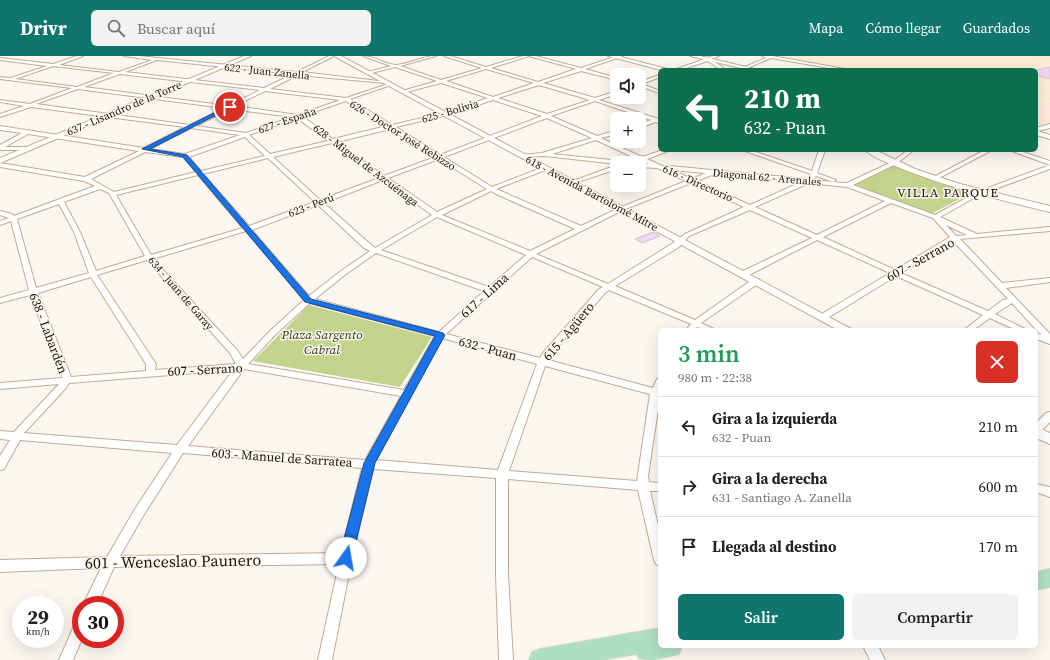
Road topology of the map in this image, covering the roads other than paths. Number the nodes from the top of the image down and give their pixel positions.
1 (82, 56) edge
2 (126, 56) edge
3 (165, 56) edge
4 (248, 56) edge
5 (328, 56) edge
6 (337, 56) edge
7 (365, 56) edge
8 (434, 56) edge
9 (446, 56) edge
10 (527, 56) edge
11 (530, 56) edge
12 (616, 56) edge
13 (693, 56) edge
14 (717, 56) edge
15 (764, 56) edge
16 (770, 57) junction
17 (0, 59) edge
18 (156, 59) junction
19 (708, 59) junction
20 (813, 64) junction
21 (53, 65) junction
22 (224, 66) junction
23 (396, 66) junction
24 (486, 68) junction
25 (661, 68) edge
26 (682, 68) edge
27 (721, 68) edge
28 (746, 68) joint
29 (804, 68) edge
30 (836, 68) edge
31 (580, 70) junction
32 (119, 73) junction
33 (369, 73) junction
34 (296, 74) junction
35 (658, 77) edge
36 (0, 78) edge
37 (610, 78) edge
38 (9, 80) junction
39 (189, 81) junction
40 (442, 81) junction
41 (0, 82) edge
42 (646, 82) edge
43 (387, 83) junction
44 (539, 83) junction
45 (646, 87) edge
46 (78, 88) junction
47 (265, 90) junction
48 (658, 91) edge
49 (404, 92) junction
50 (610, 95) edge
51 (151, 97) junction
52 (493, 98) junction
53 (346, 99) junction
54 (596, 100) junction
55 (0, 101) edge
56 (30, 105) junction
57 (230, 107) junction
58 (444, 114) junction
59 (0, 116) edge
60 (107, 116) junction
61 (298, 116) junction
62 (547, 116) junction
63 (658, 120) edge
64 (658, 120) edge
65 (646, 124) edge
66 (1050, 126) edge
67 (190, 127) junction
68 (392, 127) junction
69 (0, 128) edge
70 (8, 129) junction
71 (1038, 129) edge
72 (27, 132) junction
73 (0, 134) edge
74 (245, 134) junction
75 (610, 134) edge
76 (1038, 134) edge
77 (58, 136) junction
78 (1050, 137) edge
79 (490, 138) junction
80 (598, 138) junction
81 (334, 141) junction
82 (0, 148) edge
83 (29, 149) junction
84 (144, 149) junction
85 (662, 152) edge
86 (750, 152) edge
87 (821, 152) edge
88 (873, 152) edge
89 (909, 152) edge
90 (985, 152) edge
91 (1018, 152) edge
92 (542, 155) junction
93 (185, 156) junction
94 (523, 156) junction
95 (639, 156) edge
96 (270, 157) junction
97 (440, 157) junction
98 (646, 157) edge
99 (646, 159) edge
100 (1, 161) edge
101 (610, 162) edge
102 (1050, 162) edge
103 (894, 163) junction
104 (646, 166) edge
105 (662, 167) junction
106 (1050, 167) edge
107 (546, 168) junction
108 (610, 169) edge
109 (714, 172) junction
110 (200, 174) junction
111 (812, 177) junction
112 (383, 178) junction
113 (935, 178) junction
114 (86, 179) junction
115 (694, 181) junction
116 (572, 182) junction
117 (847, 185) junction
118 (101, 186) junction
119 (492, 189) junction
120 (979, 193) junction
121 (113, 194) junction
122 (61, 201) junction
123 (890, 201) junction
124 (320, 202) junction
125 (750, 207) junction
126 (621, 208) junction
127 (1050, 209) edge
128 (0, 213) edge
129 (434, 215) junction
130 (935, 217) junction
131 (13, 218) junction
132 (0, 223) edge
133 (579, 228) junction
134 (248, 229) junction
135 (1050, 229) edge
136 (974, 235) junction
137 (818, 238) junction
138 (953, 238) junction
139 (679, 240) junction
140 (374, 250) junction
141 (529, 255) junction
142 (149, 258) junction
143 (895, 273) junction
144 (93, 274) junction
145 (744, 274) junction
146 (1050, 280) edge
147 (756, 281) junction
148 (607, 286) junction
149 (999, 286) junction
150 (490, 290) junction
151 (33, 291) junction
152 (308, 300) junction
153 (1013, 300) junction
154 (0, 301) edge
155 (988, 315) junction
156 (824, 317) junction
157 (696, 323) junction
158 (692, 328) edge
159 (707, 328) edge
160 (843, 328) edge
161 (971, 328) edge
162 (1018, 328) edge
163 (440, 335) junction
164 (1038, 337) edge
165 (1050, 340) edge
166 (542, 362) junction
167 (242, 366) junction
168 (150, 372) junction
169 (66, 379) junction
170 (0, 386) edge
171 (658, 392) edge
172 (408, 394) junction
173 (1050, 416) edge
174 (1038, 428) edge
175 (1038, 431) edge
176 (0, 435) edge
177 (17, 437) junction
178 (1050, 439) edge
179 (179, 449) junction
180 (369, 463) junction
181 (0, 466) edge
182 (502, 475) junction
183 (643, 486) junction
184 (658, 487) edge
185 (1038, 489) edge
186 (1050, 492) edge
187 (658, 551) edge
188 (346, 558) junction
189 (110, 562) junction
190 (0, 566) edge
191 (1050, 569) edge
192 (1038, 572) edge
193 (1050, 578) edge
194 (1038, 581) edge
195 (94, 596) edge
196 (658, 639) edge
197 (72, 646) edge
198 (660, 648) edge
199 (871, 648) edge
200 (66, 660) edge
201 (325, 660) edge
202 (506, 660) edge
203 (540, 660) edge
204 (592, 660) edge
205 (878, 660) edge

1 - 21 street
2 - 18 street, 622 - Juan Zanella
3 - 18 street
4 - 22 main road, 637 - Lisandro de la Torre
5 - 6 street
6 - 33 main road, 618 - Avenida Bartolomé Mitre
6 - 34 street
7 - 23 street, 616 - Directorio
8 - 23 street
9 - 24 street
10 - 24 street
11 - 31 street
12 - 25 main road
12 - 31 street, 625 - Bolivia
13 - 19 main road
14 - 19 street
15 - 16 street
16 - 20 street
16 - 28 street
17 - 21 street, 626 - Doctor José Rebizzo
18 - 22 street, 622 - Juan Zanella
18 - 32 street
19 - 26 street
19 - 27 street
19 - 28 main road
20 - 29 street
20 - 30 street
21 - 32 street, 626 - Doctor José Rebizzo
21 - 38 street
22 - 34 street, 622 - Juan Zanella
22 - 39 main road, 637 - Lisandro de la Torre
23 - 33 street
23 - 40 street, 616 - Directorio
24 - 40 street
24 - 44 street
31 - 37 street
31 - 44 street, 625 - Bolivia
32 - 39 street, 626 - Doctor José Rebizzo
32 - 46 street
33 - 43 main road, 618 - Avenida Bartolomé Mitre
34 - 43 street, 622 - Juan Zanella
34 - 47 street
35 - 42 street
36 - 38 street, 628 - Miguel de Azcuénaga
38 - 41 street
38 - 46 street, 628 - Miguel de Azcuénaga
39 - 47 street, 626 - Doctor José Rebizzo
39 - 51 main road, 637 - Lisandro de la Torre
40 - 49 street
40 - 52 street, 616 - Directorio
43 - 49 main road, 618 - Avenida Bartolomé Mitre
43 - 53 street, 627 - España
44 - 52 street, 625 - Bolivia
44 - 54 street
45 - 48 street
46 - 51 street, 628 - Miguel de Azcuénaga
46 - 56 street
47 - 53 street, 626 - Doctor José Rebizzo
47 - 57 street
49 - 58 main road, 618 - Avenida Bartolomé Mitre
50 - 54 street, 623 - Perú
51 - 57 street, 628 - Miguel de Azcuénaga
51 - 60 main road, 637 - Lisandro de la Torre
52 - 58 street, 625 - Bolivia
52 - 62 street, 616 - Directorio
53 - 61 street, 627 - España
53 - 68 street, 626 - Doctor José Rebizzo
54 - 62 street, 623 - Perú
54 - 63 street
55 - 56 street
56 - 59 street
56 - 60 street
57 - 61 street, 628 - Miguel de Azcuénaga
57 - 67 street
58 - 68 street, 625 - Bolivia
58 - 79 main road, 618 - Avenida Bartolomé Mitre
60 - 67 street
60 - 77 main road, 637 - Lisandro de la Torre
61 - 74 street, 627 - España
61 - 81 street, 628 - Miguel de Azcuénaga
62 - 79 street, 623 - Perú
62 - 80 street, 616 - Directorio
64 - 65 street
66 - 71 main road
67 - 74 street
67 - 84 street
68 - 81 street, 625 - Bolivia
68 - 97 street, 626 - Doctor José Rebizzo
69 - 70 street
70 - 72 street
70 - 73 street
72 - 77 street
72 - 82 street
74 - 93 street, 627 - España
74 - 96 street
75 - 80 street
76 - 78 main road
77 - 83 main road, 637 - Lisandro de la Torre
77 - 84 street
79 - 94 main road, 618 - Avenida Bartolomé Mitre
79 - 97 street, 623 - Perú
80 - 92 street
80 - 95 street, 616 - Directorio
81 - 96 street, 625 - Bolivia
81 - 112 street, 628 - Miguel de Azcuénaga
82 - 83 street
83 - 100 main road, 637 - Lisandro de la Torre
84 - 93 street
84 - 114 street
85 - 98 street
86 - 111 street
87 - 111 street
88 - 103 main road
89 - 103 street
90 - 113 street
91 - 102 street
92 - 94 street
92 - 101 street
93 - 110 street
94 - 107 main road, 618 - Avenida Bartolomé Mitre
96 - 110 street, 625 - Bolivia
96 - 124 street
97 - 112 street, 623 - Perú
97 - 119 street, 626 - Doctor José Rebizzo
99 - 105 street, 616 - Directorio
100 - 114 street, 634 - Juan de Garay
103 - 113 main road
103 - 117 street
104 - 105 street, Diagonal 62 - Arenales
105 - 109 street, Diagonal 62 - Arenales
105 - 115 street, 616 - Directorio
106 - 120 street
107 - 116 main road, 618 - Avenida Bartolomé Mitre
107 - 119 street
108 - 116 street
109 - 111 street, Diagonal 62 - Arenales
109 - 115 street, 617 - Lima
110 - 121 street, 625 - Bolivia
110 - 134 street
111 - 117 street
111 - 117 street, Diagonal 62 - Arenales
111 - 125 street, 615 - Agüero
112 - 124 street, 623 - Perú
112 - 129 street, 628 - Miguel de Azcuénaga
113 - 120 main road
114 - 118 street, 634 - Juan de Garay
115 - 125 street, 616 - Directorio
115 - 126 street, 617 - Lima
116 - 126 main road, 618 - Avenida Bartolomé Mitre
117 - 123 street
118 - 121 street, 634 - Juan de Garay
118 - 122 street
119 - 129 street
119 - 133 street, 626 - Doctor José Rebizzo
120 - 127 main road
120 - 130 street
121 - 142 street, 634 - Juan de Garay
122 - 131 street
122 - 144 street
123 - 130 street
123 - 137 street
124 - 134 street, 623 - Perú
124 - 140 street
125 - 137 street, 616 - Directorio
125 - 139 street, 615 - Agüero
126 - 133 street, 617 - Lima
126 - 139 main road, 618 - Avenida Bartolomé Mitre
128 - 131 street
129 - 140 street
129 - 141 street, 628 - Miguel de Azcuénaga
130 - 136 street
130 - 138 street
131 - 132 street
131 - 151 street, 638 - Labardén
133 - 141 street, 617 - Lima
134 - 142 street, 623 - Perú
134 - 152 street
135 - 136 street, 607 - Serrano
136 - 138 street, 607 - Serrano
137 - 143 street, 616 - Directorio
137 - 145 street
138 - 143 street, 607 - Serrano
138 - 149 street
139 - 145 main road, 618 - Avenida Bartolomé Mitre
139 - 148 street, 615 - Agüero
140 - 150 street
140 - 152 street
141 - 148 street, 628 - Miguel de Azcuénaga
141 - 150 street, 617 - Lima
142 - 144 street, 623 - Perú
142 - 167 street, 634 - Juan de Garay
143 - 155 street, 616 - Directorio
143 - 156 street, 607 - Serrano
144 - 151 street, 623 - Perú
144 - 168 street
145 - 147 main road, 618 - Avenida Bartolomé Mitre
146 - 149 street
147 - 156 main road, 618 - Avenida Bartolomé Mitre
147 - 157 street
148 - 157 street, 628 - Miguel de Azcuénaga
148 - 166 street, 615 - Agüero
149 - 153 street
150 - 163 street, 617 - Lima
151 - 154 street, 623 - Perú
151 - 169 street, 638 - Labardén
152 - 163 street, 632 - Puan
152 - 167 street
153 - 155 street
153 - 165 street
155 - 161 street
155 - 162 street, 616 - Directorio
156 - 160 main road, 618 - Avenida Bartolomé Mitre
157 - 158 street
157 - 159 street, 628 - Miguel de Azcuénaga
163 - 166 street, 632 - Puan
163 - 172 street, 617 - Lima
164 - 165 street
166 - 171 street, 632 - Puan
166 - 182 street, 615 - Agüero
167 - 168 street, 607 - Serrano
167 - 172 street, 607 - Serrano
167 - 179 street
168 - 169 street, 607 - Serrano
169 - 170 street, 607 - Serrano
169 - 177 street, 638 - Labardén
171 - 183 street
172 - 180 street, 617 - Lima
173 - 174 street
175 - 178 main road
176 - 177 street, 603 - Manuel de Sarratea
177 - 179 street, 603 - Manuel de Sarratea
177 - 181 street, 638 - Labardén
179 - 180 street, 603 - Manuel de Sarratea
179 - 189 street
180 - 182 street, 603 - Manuel de Sarratea
180 - 188 street, 617 - Lima
182 - 183 street, 603 - Manuel de Sarratea
182 - 202 street, 615 - Agüero
183 - 184 street, 603 - Manuel de Sarratea
183 - 187 street
185 - 186 street
188 - 189 street, 601 - Wenceslao Paunero
188 - 201 street, 617 - Lima
189 - 190 street, 601 - Wenceslao Paunero
189 - 195 street
191 - 192 main road
193 - 194 main road
196 - 203 main road
197 - 200 street
198 - 204 main road
199 - 205 street

